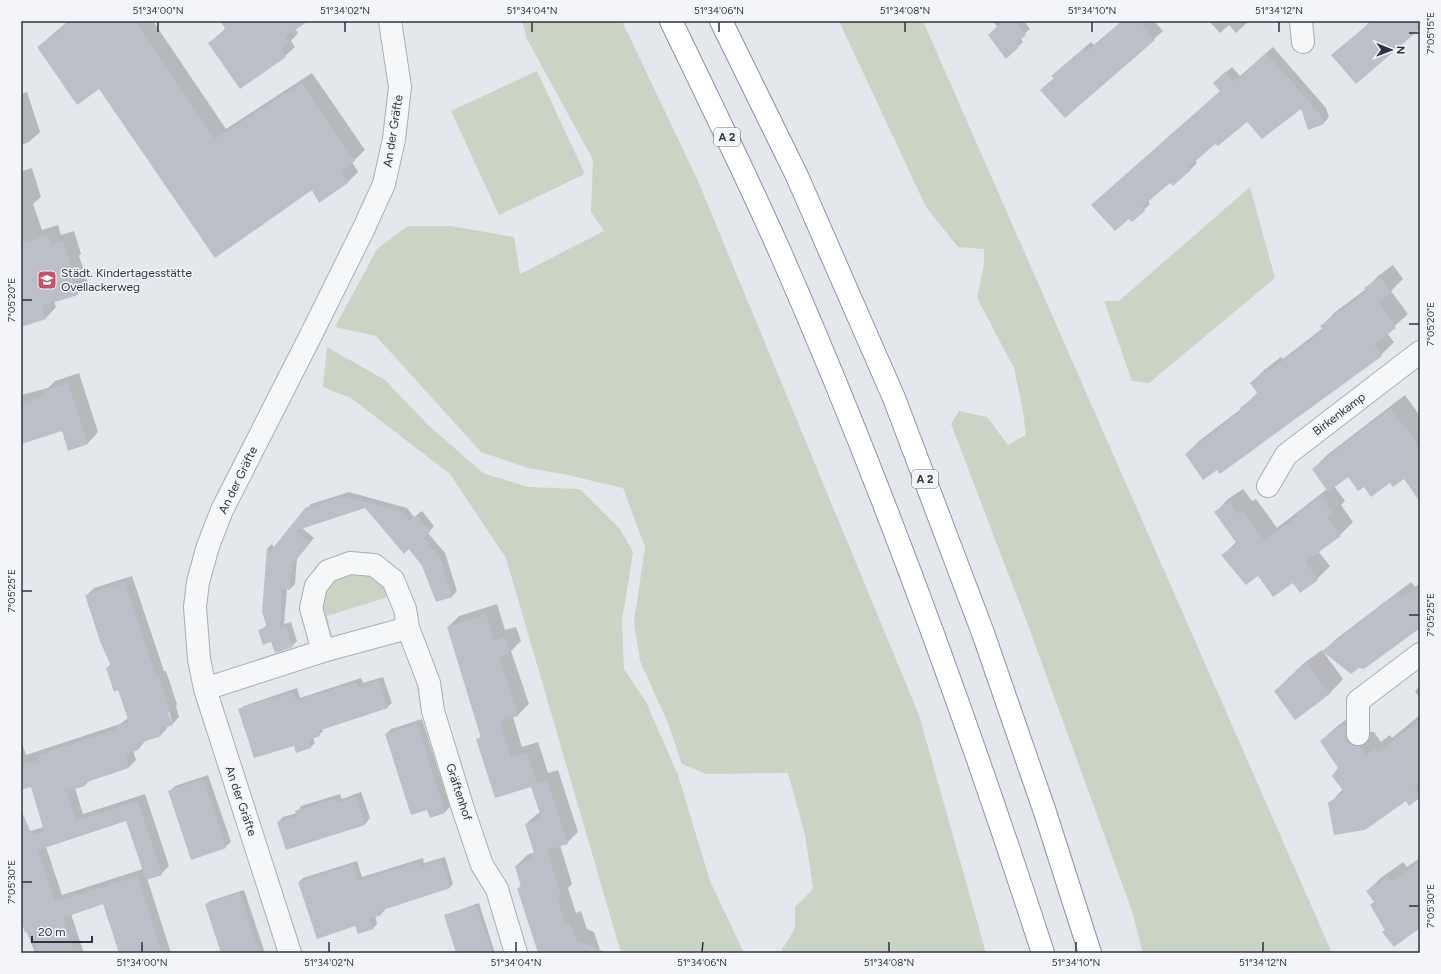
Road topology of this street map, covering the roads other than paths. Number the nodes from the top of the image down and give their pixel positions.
1 (390, 21) edge
2 (671, 21) edge
3 (721, 21) edge
4 (1420, 352) edge
5 (1268, 486) dead end
6 (408, 628) junction
7 (323, 651) junction
8 (1420, 654) edge
9 (205, 689) junction
10 (1358, 734) dead end
11 (290, 953) edge
12 (516, 953) edge
13 (1043, 953) edge
14 (1090, 953) edge

1 - 9 street, An der Gräfte
2 - 13 highway, A 2
3 - 14 highway, A 2
4 - 5 street, Birkenkamp
6 - 7 street
6 - 7 street, Gräftenhof
6 - 12 street, Gräftenhof
7 - 9 street
8 - 10 street
9 - 11 street, An der Gräfte

